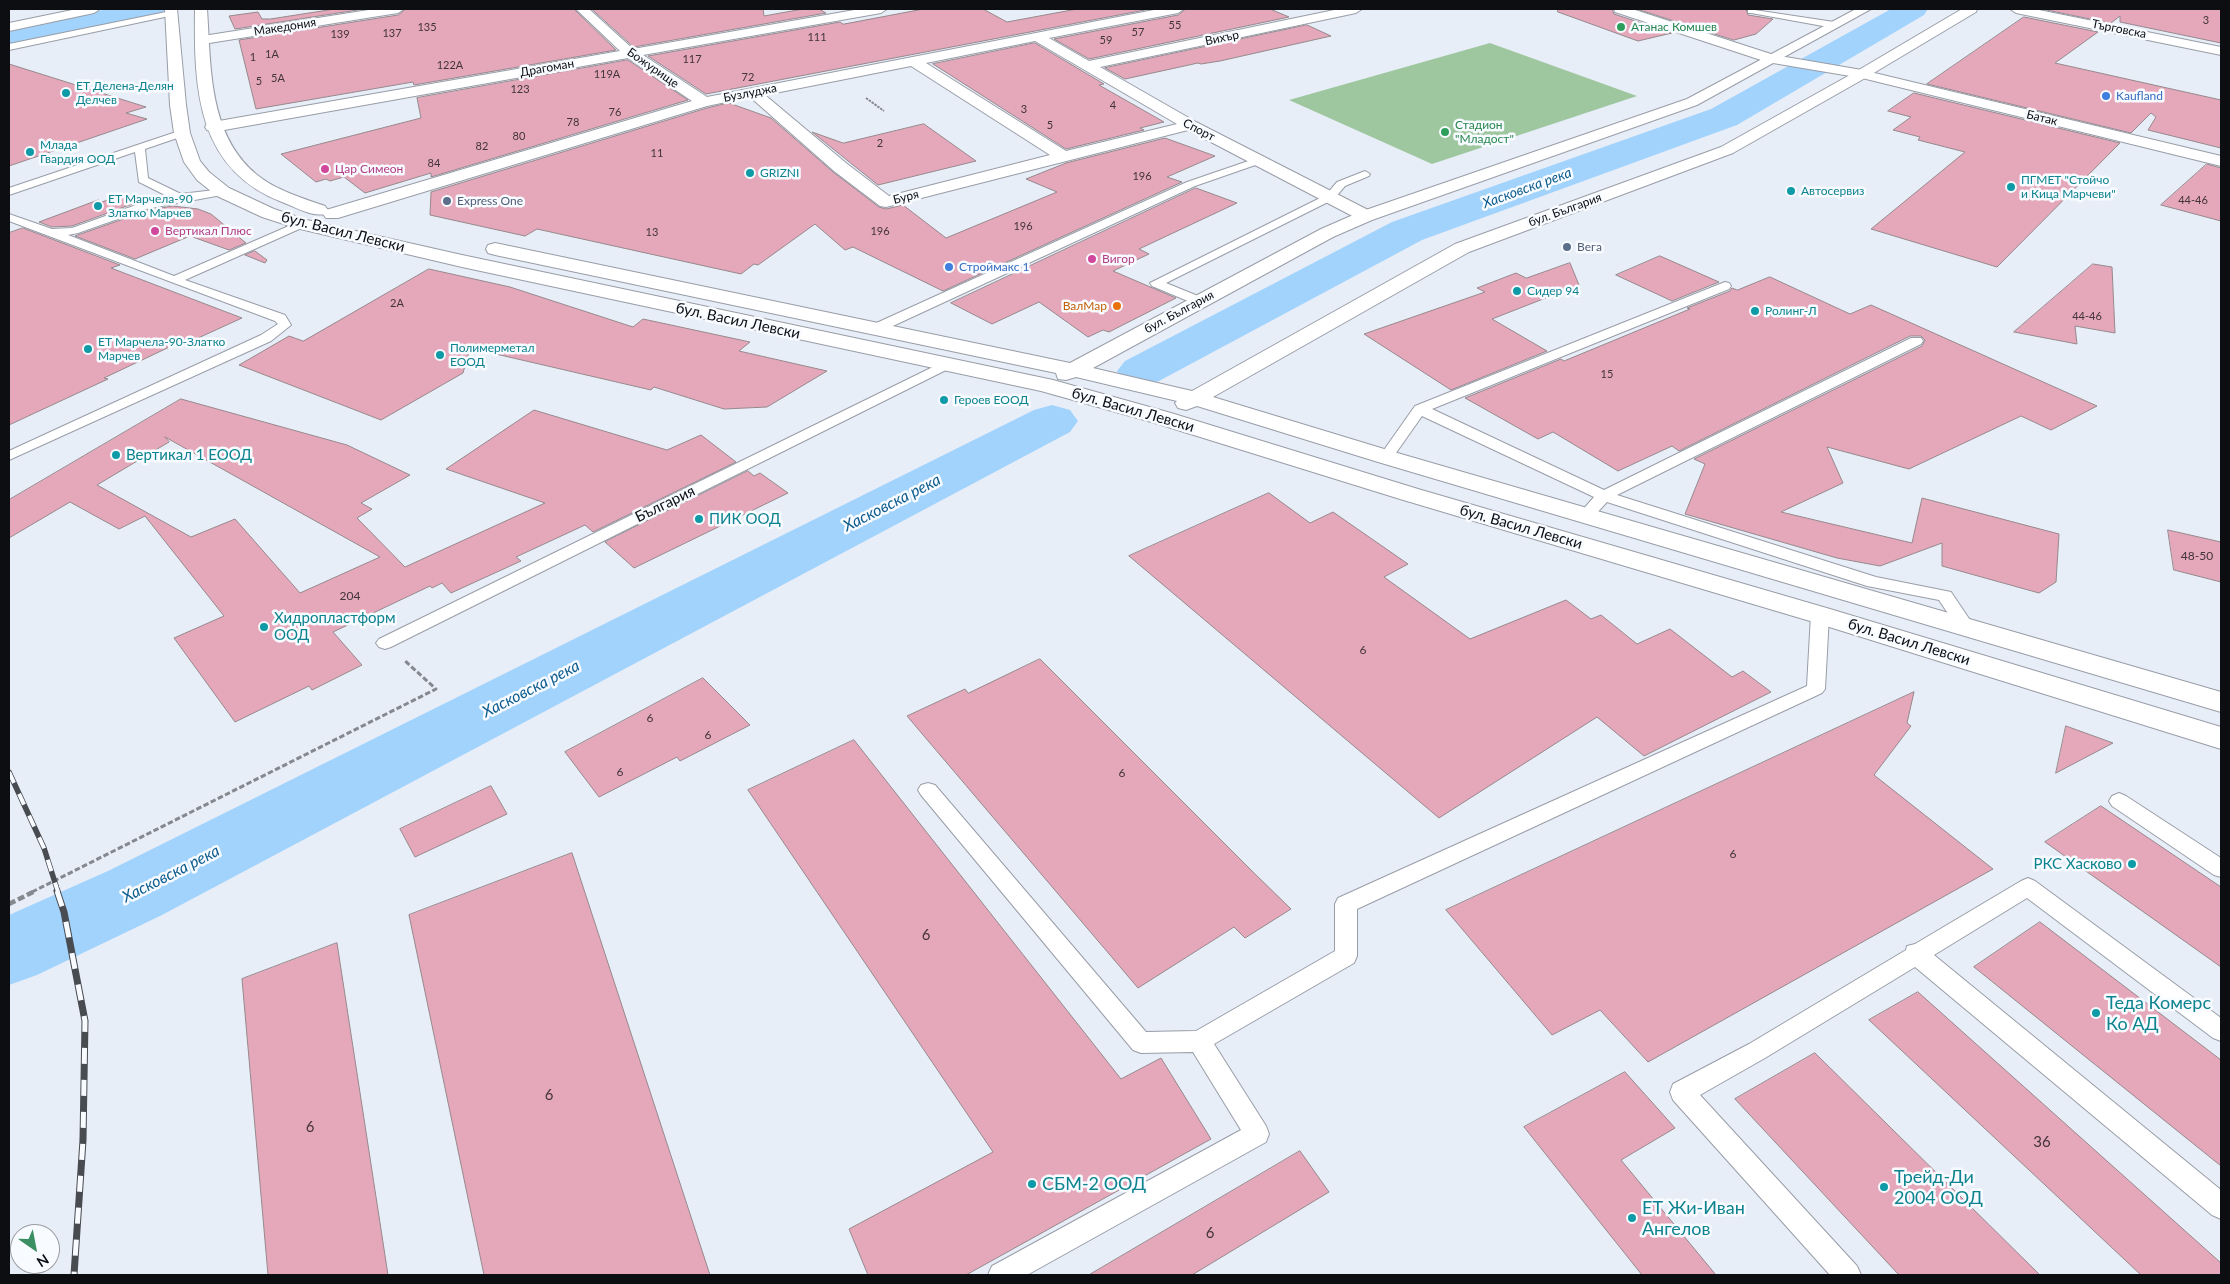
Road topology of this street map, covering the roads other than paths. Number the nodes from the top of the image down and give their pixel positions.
1 (94, 9) edge
2 (191, 9) edge
3 (200, 9) edge
4 (398, 9) edge
5 (582, 9) edge
6 (881, 9) edge
7 (1178, 9) edge
8 (1356, 9) edge
9 (1620, 9) edge
10 (1741, 9) edge
11 (1865, 9) edge
12 (1971, 9) edge
13 (2016, 9) edge
14 (1753, 10) edge
15 (171, 11) edge
16 (837, 12) edge
17 (1104, 13) dead end
18 (1120, 20) junction
19 (1834, 25) junction
20 (9, 27) edge
21 (1037, 37) junction
22 (203, 40) junction
23 (9, 47) edge
24 (2221, 51) edge
25 (630, 53) junction
26 (1772, 59) junction
27 (913, 61) junction
28 (1087, 66) junction
29 (1862, 74) junction
30 (754, 93) junction
31 (704, 102) junction
32 (1190, 125) junction
33 (213, 127) junction
34 (182, 133) junction
35 (140, 147) junction
36 (1064, 157) junction
37 (1260, 160) junction
38 (2221, 162) edge
39 (1365, 174) dead end
40 (9, 192) edge
41 (223, 192) junction
42 (1330, 197) junction
43 (180, 198) junction
44 (332, 214) junction
45 (1366, 216) junction
46 (9, 217) edge
47 (302, 224) junction
48 (390, 226) dead end
49 (51, 233) junction
50 (478, 245) dead end
51 (174, 280) junction
52 (1725, 286) dead end
53 (1200, 301) junction
54 (877, 328) junction
55 (1916, 341) dead end
56 (945, 365) junction
57 (1073, 370) junction
58 (1045, 385) junction
59 (1194, 398) junction
60 (1420, 409) junction
61 (1163, 418) junction
62 (9, 456) edge
63 (1386, 457) junction
64 (1604, 496) junction
65 (1587, 514) junction
66 (1820, 615) junction
67 (1965, 626) junction
68 (385, 643) road end
69 (2221, 702) edge
70 (2221, 738) edge
71 (928, 790) dead end
72 (2119, 801) dead end
73 (2221, 869) edge
74 (1915, 953) junction
75 (2221, 1031) edge
76 (1199, 1041) junction
77 (2221, 1206) edge
78 (1001, 1275) edge
79 (1848, 1275) edge

1 - 20 street
2 - 15 street
3 - 22 street, бул. Васил Левски
4 - 22 street, Македония
5 - 25 street, Божурище
6 - 16 street, Драгоман
7 - 18 street, Бузлуджа
8 - 28 street, Вихър
9 - 26 street, Батак
10 - 14 lane
11 - 19 street, бул. България
12 - 29 street, бул. България
13 - 24 street, Търговска
14 - 19 lane
15 - 23 lane
15 - 34 street, бул. Васил Левски
16 - 25 street, Драгоман
17 - 18 street
18 - 21 street, Бузлуджа
19 - 26 street, бул. България
21 - 27 street, Бузлуджа
21 - 28 street, Спорт
22 - 33 street, бул. Васил Левски
25 - 31 street, Божурище
25 - 33 street, Драгоман
26 - 29 street, Батак
26 - 45 street, бул. България
27 - 30 street, Бузлуджа
27 - 36 street
28 - 32 street, Спорт
29 - 38 street, Батак
29 - 59 street, бул. България
30 - 31 street, Бузлуджа
30 - 36 street, Буря
31 - 44 street, Бузлуджа
32 - 36 street, Буря
32 - 37 street, Спорт
33 - 44 street, бул. Васил Левски
34 - 35 lane
34 - 41 street, бул. Васил Левски
35 - 40 lane
35 - 43 lane
37 - 42 street, Спорт
37 - 54 lane
39 - 42 lane
41 - 43 lane
41 - 47 street, бул. Васил Левски
42 - 45 street, Спорт
42 - 53 lane
43 - 49 lane
44 - 48 street, бул. Васил Левски
45 - 53 street, бул. България
46 - 49 lane
47 - 51 lane
47 - 56 street, бул. Васил Левски
49 - 51 lane
50 - 54 street, бул. Васил Левски
51 - 62 lane
52 - 60 lane
53 - 57 street, бул. България
54 - 57 street, бул. Васил Левски
55 - 64 lane
56 - 58 street, бул. Васил Левски
56 - 68 lane, България
57 - 58 street, бул. България
57 - 59 street, бул. Васил Левски
58 - 61 street, бул. Васил Левски
59 - 61 street, бул. България
59 - 63 street, бул. Васил Левски
60 - 63 lane
60 - 64 lane
61 - 66 street, бул. Васил Левски
63 - 65 street, бул. Васил Левски
64 - 65 lane
64 - 67 lane
65 - 67 street, бул. Васил Левски
66 - 70 street, бул. Васил Левски
66 - 76 lane
67 - 69 street, бул. Васил Левски
71 - 76 lane
72 - 73 lane
74 - 75 lane
74 - 77 lane
74 - 79 lane
76 - 78 lane

